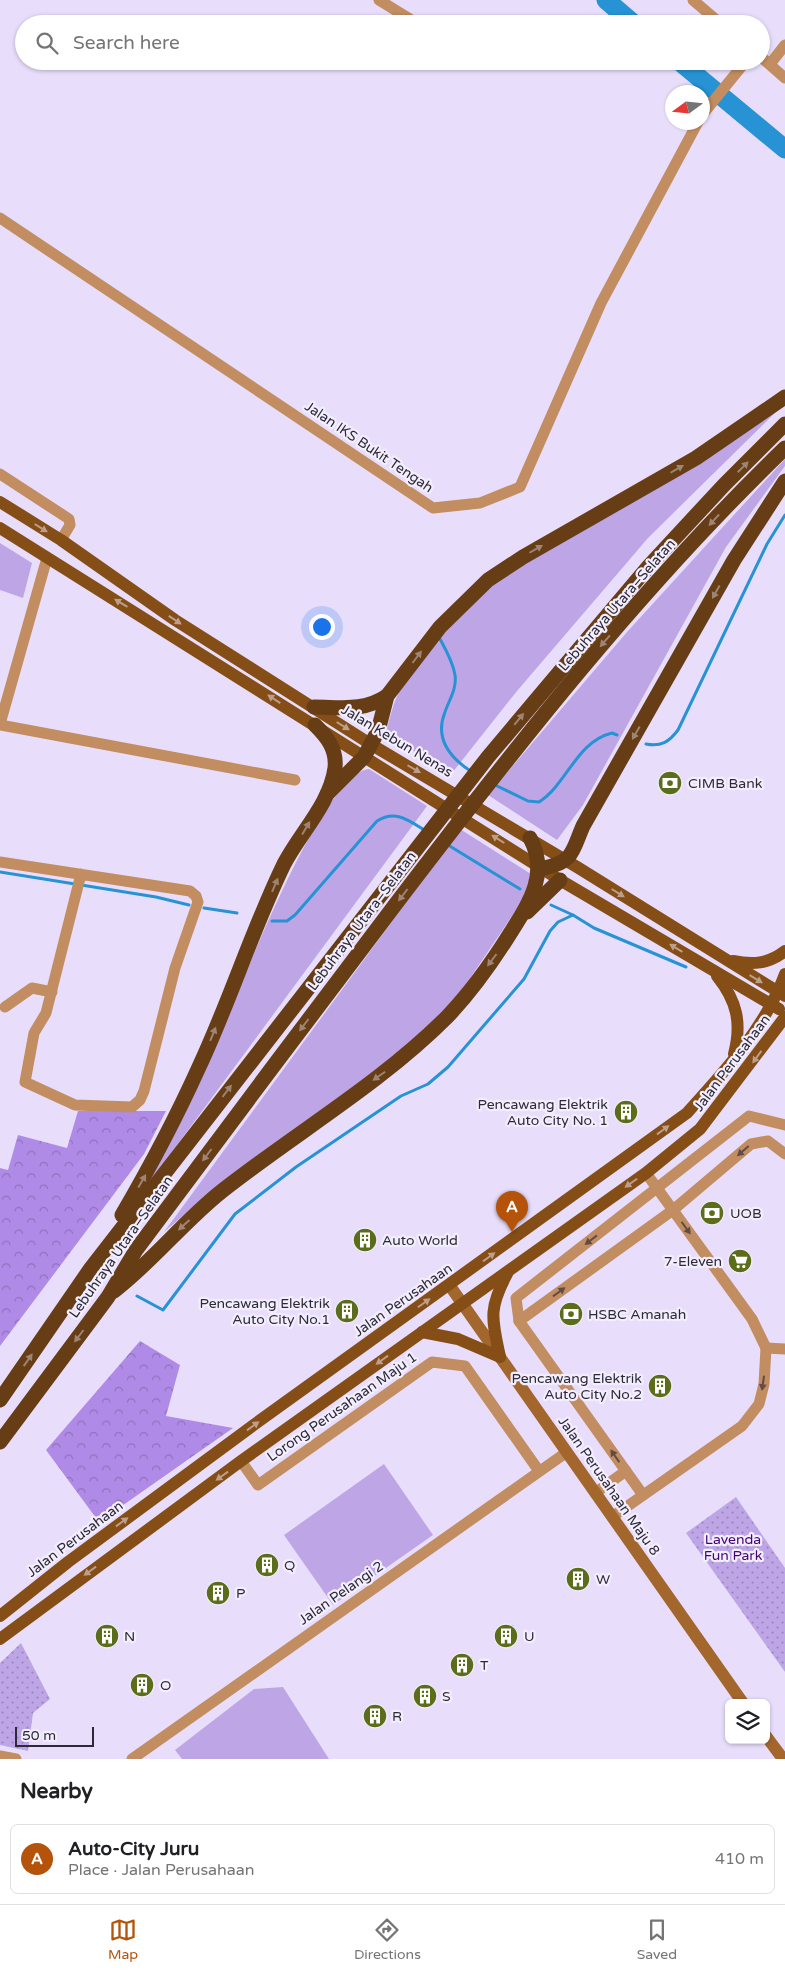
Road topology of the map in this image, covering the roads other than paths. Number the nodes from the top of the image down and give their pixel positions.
1 (379, 0) edge
2 (693, 0) edge
3 (403, 15) edge
4 (711, 15) edge
5 (785, 45) edge
6 (770, 57) edge
7 (770, 65) edge
8 (738, 70) edge
9 (785, 78) edge
10 (710, 104) edge
11 (694, 130) edge
12 (0, 218) edge
13 (785, 398) edge
14 (785, 424) edge
15 (785, 448) edge
16 (0, 474) edge
17 (785, 481) edge
18 (0, 502) edge
19 (0, 528) edge
20 (61, 540) junction
21 (47, 558) junction
22 (387, 696) junction
23 (314, 707) junction
24 (0, 725) edge
25 (315, 725) junction
26 (368, 751) junction
27 (295, 780) dead end
28 (327, 794) junction
29 (530, 838) junction
30 (0, 862) edge
31 (572, 864) junction
32 (542, 867) junction
33 (560, 880) junction
34 (80, 881) junction
35 (519, 920) junction
36 (785, 950) edge
37 (723, 959) junction
38 (712, 969) junction
39 (785, 974) edge
40 (52, 992) junction
41 (782, 994) edge
42 (772, 1005) junction
43 (5, 1007) dead end
44 (785, 1015) edge
45 (731, 1064) junction
46 (785, 1125) edge
47 (785, 1154) edge
48 (646, 1172) junction
49 (658, 1188) junction
50 (673, 1210) junction
51 (91, 1268) junction
52 (510, 1269) junction
53 (450, 1286) junction
54 (108, 1297) junction
55 (462, 1303) junction
56 (519, 1321) junction
57 (422, 1332) junction
58 (766, 1348) junction
59 (785, 1349) edge
60 (500, 1357) junction
61 (0, 1400) edge
62 (0, 1442) edge
63 (567, 1452) junction
64 (241, 1461) junction
65 (540, 1471) junction
66 (626, 1471) junction
67 (596, 1493) junction
68 (643, 1495) junction
69 (612, 1517) junction
70 (0, 1616) edge
71 (0, 1638) edge
72 (740, 1699) edge
73 (770, 1741) edge
74 (0, 1756) edge
75 (16, 1759) edge
76 (132, 1759) edge
77 (783, 1759) edge

1 - 3 street
2 - 4 street
5 - 6 street
7 - 9 street
8 - 10 street
11 - 12 street, Jalan IKS Bukit Tengah
22 -> 13 highway
51 -> 14 highway, Lebuhraya Utara–Selatan
15 -> 54 highway, Lebuhraya Utara–Selatan
16 - 20 street
17 -> 31 highway
18 -> 20 main road, Jalan Kebun Nenas
19 - 21 main road, Jalan Kebun Nenas
20 -> 23 main road, Jalan Kebun Nenas
21 - 24 street
25 -> 21 main road, Jalan Kebun Nenas
22 - 23 highway
22 - 26 highway
23 -> 26 main road, Jalan Kebun Nenas
24 - 27 street
25 - 26 main road, Jalan Kebun Nenas
25 - 28 highway
26 - 28 highway
26 -> 29 main road, Jalan Kebun Nenas
32 -> 26 main road, Jalan Kebun Nenas
51 -> 28 highway
29 - 31 main road, Jalan Kebun Nenas
29 - 32 highway
30 - 34 street
31 - 32 highway
31 -> 37 main road, Jalan Kebun Nenas
32 - 33 main road, Jalan Kebun Nenas
32 - 35 highway
33 - 35 highway
38 -> 33 main road, Jalan Kebun Nenas
34 - 40 street
34 - 40 street
35 -> 54 highway
36 - 37 main road
37 -> 41 main road, Jalan Kebun Nenas
38 - 42 main road, Jalan Kebun Nenas
38 - 45 main road
39 - 41 main road, Jalan Perusahaan
40 - 43 street
41 - 42 main road, Jalan Perusahaan
42 - 44 main road, Jalan Kebun Nenas
42 - 45 main road, Jalan Perusahaan
44 -> 48 main road, Jalan Perusahaan
53 -> 45 main road, Jalan Perusahaan
46 - 49 street
47 -> 50 street
48 - 49 street
48 -> 52 main road, Jalan Perusahaan
49 - 50 street
49 -> 56 street
56 -> 50 street
50 -> 58 street
61 -> 51 highway, Lebuhraya Utara–Selatan
52 - 55 main road, Jalan Perusahaan
52 - 60 main road
53 - 55 street, Jalan Perusahaan Maju 8
70 -> 53 main road, Jalan Perusahaan
54 -> 62 highway, Lebuhraya Utara–Selatan
55 - 57 main road, Jalan Perusahaan
55 - 60 street, Jalan Perusahaan Maju 8
66 -> 56 street
57 - 60 main road
57 -> 64 main road, Jalan Perusahaan
58 - 59 street
58 -> 68 street
60 - 63 street, Jalan Perusahaan Maju 8
63 - 65 street, Jalan Pelangi 2
63 - 67 street, Jalan Perusahaan Maju 8
64 - 65 street, Lorong Perusahaan Maju 1
64 -> 71 main road, Jalan Perusahaan
65 - 76 street, Jalan Pelangi 2
66 - 67 street
66 - 68 street
67 - 69 street, Jalan Perusahaan Maju 8
68 - 69 street
69 - 72 street, Jalan Perusahaan Maju 8
73 - 77 street
74 - 75 street

